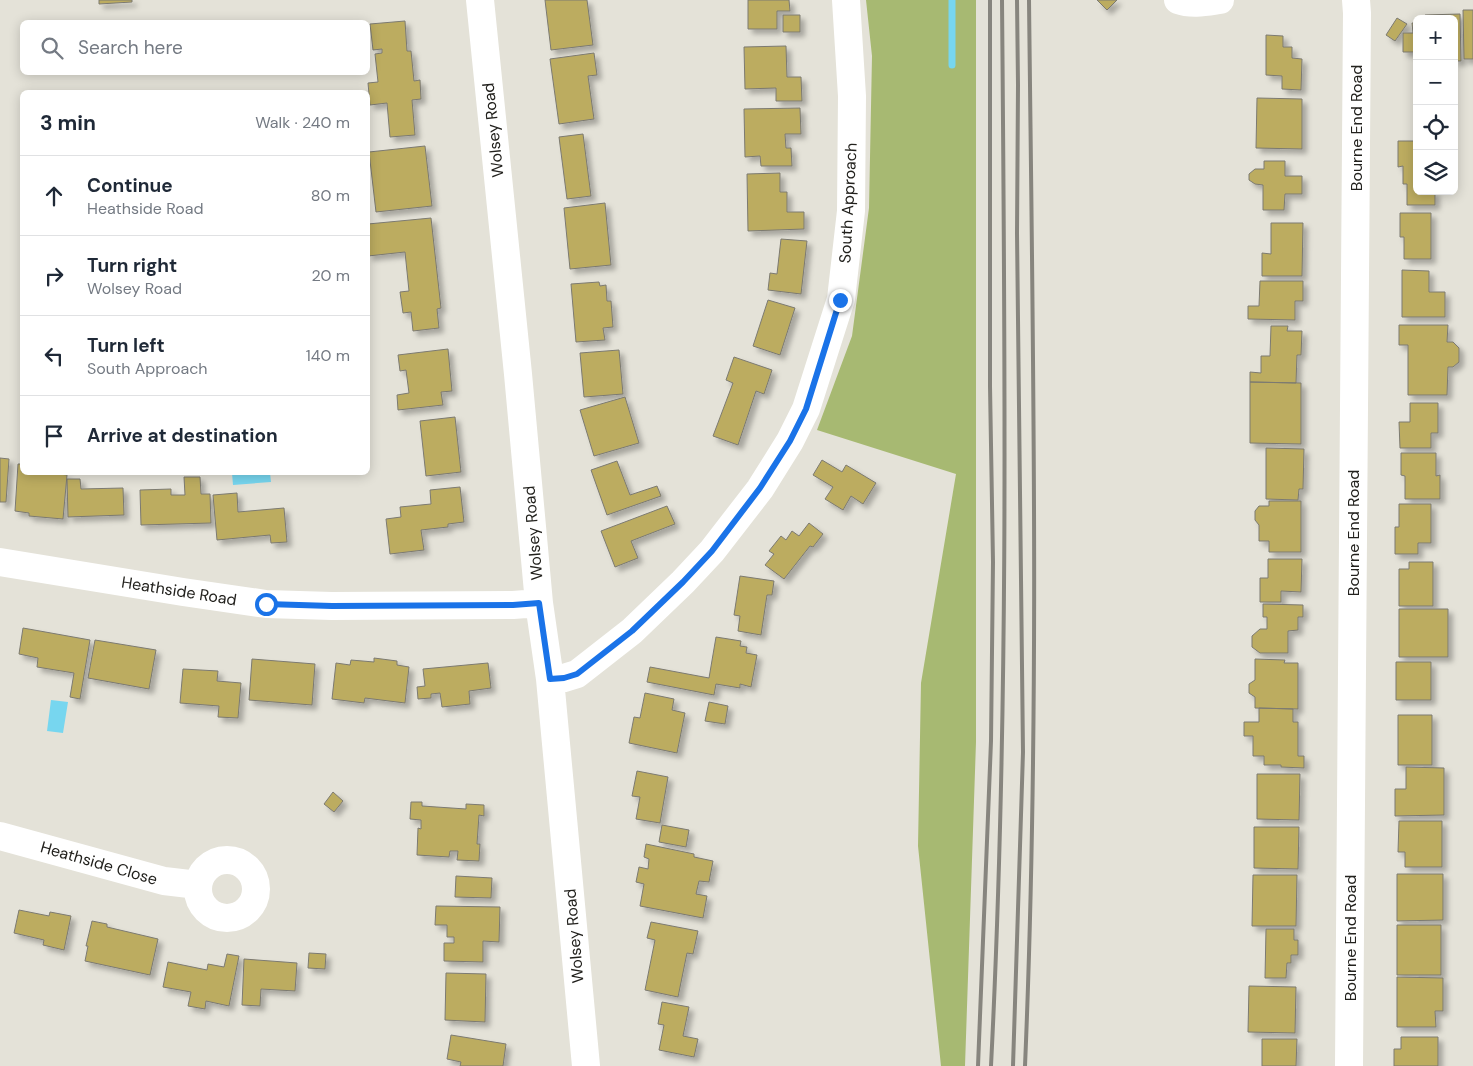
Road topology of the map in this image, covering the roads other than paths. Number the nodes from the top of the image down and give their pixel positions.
1 (480, 0) edge
2 (846, 0) edge
3 (1178, 0) edge
4 (1220, 0) edge
5 (1356, 0) edge
6 (0, 562) edge
7 (539, 603) junction
8 (550, 679) junction
9 (0, 836) edge
10 (198, 885) dead end
11 (586, 1066) edge
12 (1349, 1066) edge

1 - 7 street, Wolsey Road
2 - 8 street, South Approach
3 - 4 street
5 - 12 street, Bourne End Road
6 - 7 street, Heathside Road
7 - 8 street, Wolsey Road
8 - 11 street, Wolsey Road
9 - 10 street, Heathside Close

